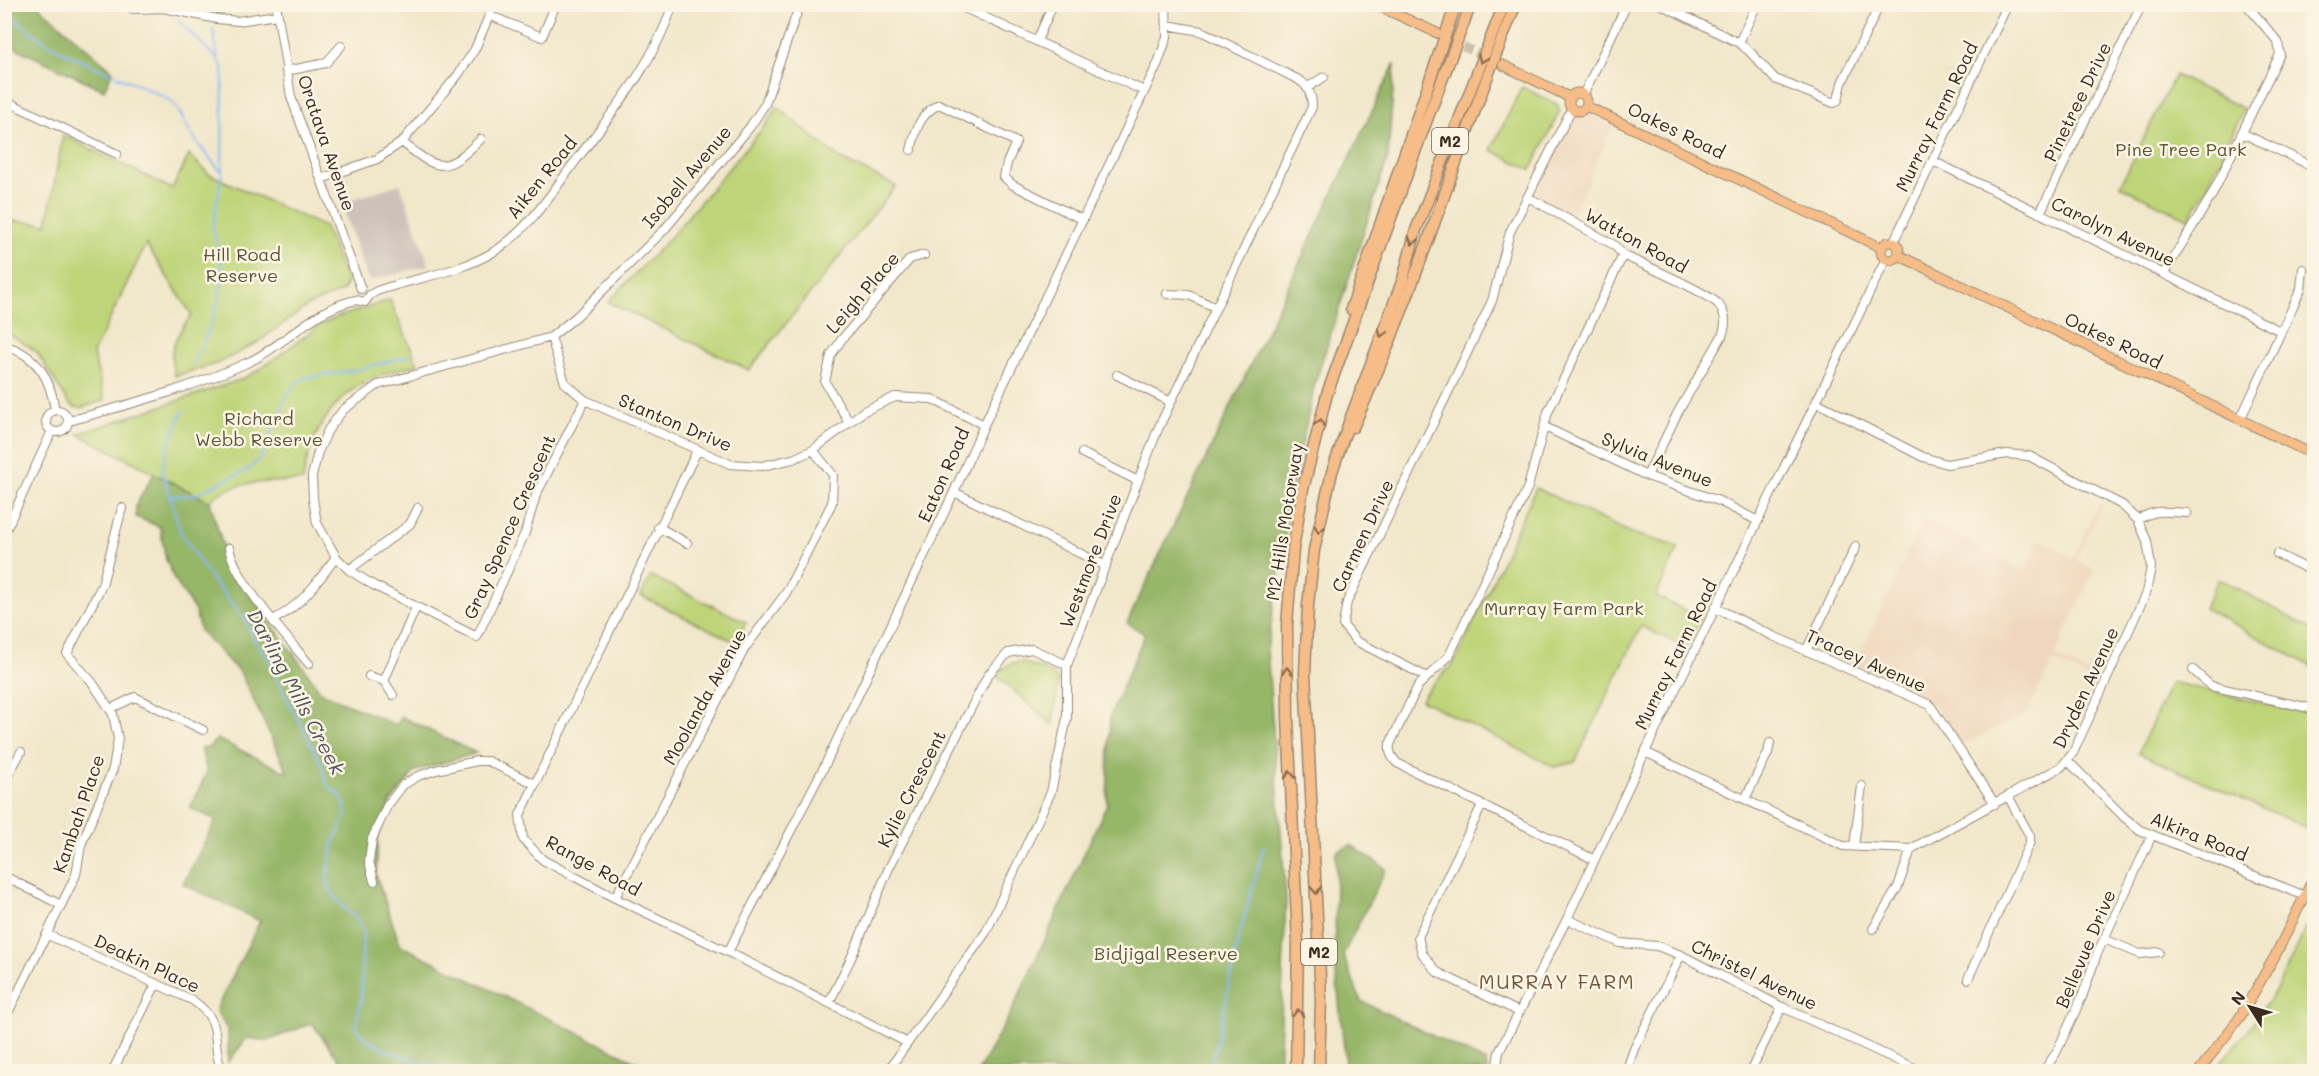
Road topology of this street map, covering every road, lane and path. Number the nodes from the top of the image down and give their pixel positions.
1 (276, 4) edge
2 (494, 4) edge
3 (556, 4) edge
4 (673, 4) edge
5 (800, 4) edge
6 (956, 4) edge
7 (1053, 4) edge
8 (1166, 4) edge
9 (1374, 4) edge
10 (1456, 4) edge
11 (1472, 4) edge
12 (1504, 4) edge
13 (1518, 4) edge
14 (1627, 4) edge
15 (1660, 4) edge
16 (1757, 4) edge
17 (1880, 4) edge
18 (2008, 4) edge
19 (2142, 4) edge
20 (2246, 4) edge
21 (133, 9) dead end
22 (277, 15) junction
23 (491, 16) junction
24 (1167, 25) junction
25 (1437, 33) dead end
26 (1037, 41) junction
27 (1739, 43) junction
28 (341, 46) dead end
29 (1503, 65) dead end
30 (286, 71) junction
31 (1324, 77) dead end
32 (1308, 87) junction
33 (1144, 91) junction
34 (1583, 95) junction
35 (4, 100) edge
36 (1571, 103) junction
37 (1586, 106) junction
38 (2242, 133) junction
39 (481, 139) dead end
40 (402, 142) junction
41 (911, 150) dead end
42 (117, 154) dead end
43 (1933, 161) junction
44 (2314, 167) edge
45 (321, 179) junction
46 (1528, 197) junction
47 (2040, 213) junction
48 (1083, 220) junction
49 (1893, 243) junction
50 (1882, 248) junction
51 (924, 255) dead end
52 (1623, 255) junction
53 (1898, 255) junction
54 (1886, 259) junction
55 (2303, 269) dead end
56 (2164, 273) junction
57 (361, 289) junction
58 (1167, 294) dead end
59 (370, 295) junction
60 (356, 300) junction
61 (1216, 308) junction
62 (2280, 331) junction
63 (550, 337) junction
64 (4, 345) edge
65 (1341, 356) junction
66 (1117, 375) dead end
67 (585, 400) junction
68 (1171, 402) junction
69 (1818, 403) junction
70 (55, 410) junction
71 (2240, 420) junction
72 (69, 421) junction
73 (849, 422) junction
74 (984, 425) junction
75 (1545, 427) junction
76 (52, 432) junction
77 (813, 450) junction
78 (697, 451) junction
79 (1082, 453) dead end
80 (2314, 455) edge
81 (1332, 472) junction
82 (1647, 476) junction
83 (1138, 481) junction
84 (954, 492) junction
85 (122, 508) dead end
86 (418, 508) dead end
87 (2187, 513) dead end
88 (1758, 520) junction
89 (2138, 520) junction
90 (658, 527) junction
91 (4, 534) edge
92 (687, 543) dead end
93 (1856, 546) dead end
94 (229, 548) dead end
95 (2277, 554) dead end
96 (336, 557) junction
97 (1106, 566) junction
98 (349, 570) junction
99 (2314, 572) edge
100 (416, 607) junction
101 (1716, 608) junction
102 (273, 620) junction
103 (1806, 651) junction
104 (309, 664) dead end
105 (1067, 665) junction
106 (2193, 670) dead end
107 (369, 676) dead end
108 (1427, 677) junction
109 (384, 681) junction
110 (393, 695) dead end
111 (110, 709) junction
112 (2314, 709) edge
113 (203, 730) dead end
114 (1770, 743) dead end
115 (21, 752) dead end
116 (1645, 752) junction
117 (2068, 761) junction
118 (4, 782) edge
119 (535, 784) junction
120 (1862, 786) dead end
121 (2008, 796) junction
122 (1745, 799) junction
123 (1995, 804) junction
124 (1482, 805) junction
125 (2152, 835) junction
126 (1854, 846) junction
127 (1911, 849) junction
128 (1593, 859) junction
129 (4, 876) edge
130 (2314, 877) edge
131 (374, 881) dead end
132 (2305, 896) junction
133 (615, 898) junction
134 (61, 905) junction
135 (1567, 919) junction
136 (1873, 929) dead end
137 (48, 935) junction
138 (2104, 939) junction
139 (728, 952) junction
140 (2159, 952) dead end
141 (1681, 955) junction
142 (1968, 979) dead end
143 (156, 984) junction
144 (829, 1003) junction
145 (1782, 1007) junction
146 (1519, 1012) junction
147 (4, 1021) edge
148 (908, 1043) junction
149 (112, 1071) edge
150 (222, 1071) edge
151 (887, 1071) edge
152 (1296, 1071) edge
153 (1319, 1071) edge
154 (1496, 1071) edge
155 (1626, 1071) edge
156 (1750, 1071) edge
157 (1923, 1071) edge
158 (2043, 1071) edge
159 (2198, 1071) edge

1 - 22 street, Oratava Avenue
2 - 23 street
3 - 23 street
4 - 59 street, Aiken Road
5 - 63 street, Isobell Avenue
6 - 26 street
7 - 26 street
8 - 24 street, Eaton Road
9 - 25 main road
10 - 65 highway, M2
11 - 65 highway, M2 Hills Motorway / M2
12 -> 81 highway, M2 Hills Motorway / M2
13 - 81 highway, M2 Hills Motorway / M2
14 - 34 street
15 - 27 street
16 - 27 street
17 - 27 street
18 - 43 street, Murray Farm Road
19 - 47 street, Pinetree Drive
20 - 38 street
21 - 22 street
22 - 30 street, Oratava Avenue
23 - 40 street
24 - 32 street
24 - 33 street, Eaton Road
26 - 33 street
28 - 30 street
29 - 36 main road
30 - 45 street, Oratava Avenue
31 - 32 street
32 - 61 street, Westmore Drive
33 - 48 street, Eaton Road
34 - 36 main road
34 - 37 main road
35 - 42 street
36 - 37 main road
36 - 46 street, Carmen Drive
37 - 50 main road, Oakes Road
38 - 44 street
38 - 56 street
39 - 40 street
40 - 45 street
41 - 48 street
43 - 47 street, Carolyn Avenue
43 - 49 street, Murray Farm Road
45 - 57 street, Oratava Avenue
46 - 52 street, Watton Road
46 - 108 street, Carmen Drive
47 - 56 street, Carolyn Avenue
48 - 74 street, Eaton Road
49 - 50 main road
49 - 53 main road
50 - 54 main road
51 - 73 street, Leigh Place
52 - 75 street
52 - 82 street, Watton Road
53 - 54 main road
53 - 71 main road, Oakes Road
54 - 69 street, Murray Farm Road
55 - 62 street
56 - 62 street, Carolyn Avenue
57 - 59 street
57 - 60 street
58 - 61 street
59 - 60 street
60 - 72 street
61 - 68 street, Westmore Drive
62 - 71 street
63 - 67 street, Stanton Drive
63 - 96 street, Gray Spence Crescent
64 - 70 street
152 -> 65 highway, M2 Hills Motorway / M2
66 - 68 street
67 - 78 street, Stanton Drive
67 - 100 street, Gray Spence Crescent
68 - 83 street, Westmore Drive
69 - 88 street, Murray Farm Road
69 - 89 street, Dryden Avenue
70 - 72 street
70 - 76 street
71 - 80 main road, Oakes Road
72 - 76 street
73 - 74 street, Stanton Drive
73 - 77 street, Stanton Drive
74 - 84 street, Eaton Road
75 - 82 street, Sylvia Avenue
75 - 108 street
76 - 91 street
77 - 78 street, Stanton Drive
77 - 133 street, Moolanda Avenue
78 - 90 street, Range Road
79 - 83 street
81 -> 153 highway, M2 Hills Motorway / M2
82 - 88 street, Sylvia Avenue
83 - 97 street, Westmore Drive
84 - 97 street
84 - 139 street, Eaton Road
85 - 111 street, Kambah Place
86 - 98 street
87 - 89 street
88 - 101 street, Murray Farm Road
89 - 117 street, Dryden Avenue
90 - 92 street
90 - 119 street, Range Road
93 - 103 street
94 - 102 street
95 - 99 street
96 - 98 street, Gray Spence Crescent
96 - 102 street
97 - 105 street, Westmore Drive
98 - 100 street, Gray Spence Crescent
100 - 109 street
101 - 103 street, Tracey Avenue
101 - 116 street, Murray Farm Road
102 - 104 street
103 - 123 street, Tracey Avenue
105 - 144 street, Kylie Crescent
105 - 148 street, Westmore Drive
106 - 112 street
107 - 109 street
108 - 124 street
109 - 110 street
111 - 113 street
111 - 134 street, Kambah Place
114 - 122 street
115 - 118 street
116 - 122 street
116 - 128 street, Murray Farm Road
117 - 121 street, Dryden Avenue
117 - 125 street, Alkira Road
119 - 131 street
119 - 133 street, Range Road
120 - 126 street
121 - 123 street, Dryden Avenue
121 - 142 street
122 - 126 street
123 - 127 street, Dryden Avenue
124 - 128 street
124 - 146 street
125 - 132 street, Alkira Road
125 - 138 street, Bellevue Drive
126 - 127 street
127 - 136 street
128 - 135 street, Murray Farm Road
129 - 134 street
130 - 132 main road
132 - 159 main road
133 - 139 street, Range Road
134 - 137 street, Kambah Place
135 - 141 street, Christel Avenue
135 - 146 street, Murray Farm Road
137 - 143 street, Deakin Place
137 - 147 street, Kambah Place
138 - 140 street
138 - 158 street, Bellevue Drive
139 - 144 street, Range Road
141 - 145 street, Christel Avenue
141 - 155 street
143 - 149 street
143 - 150 street, Deakin Place
144 - 148 street, Range Road
145 - 156 street
145 - 157 street, Christel Avenue
146 - 154 street, Murray Farm Road
148 - 151 street, Westmore Drive

